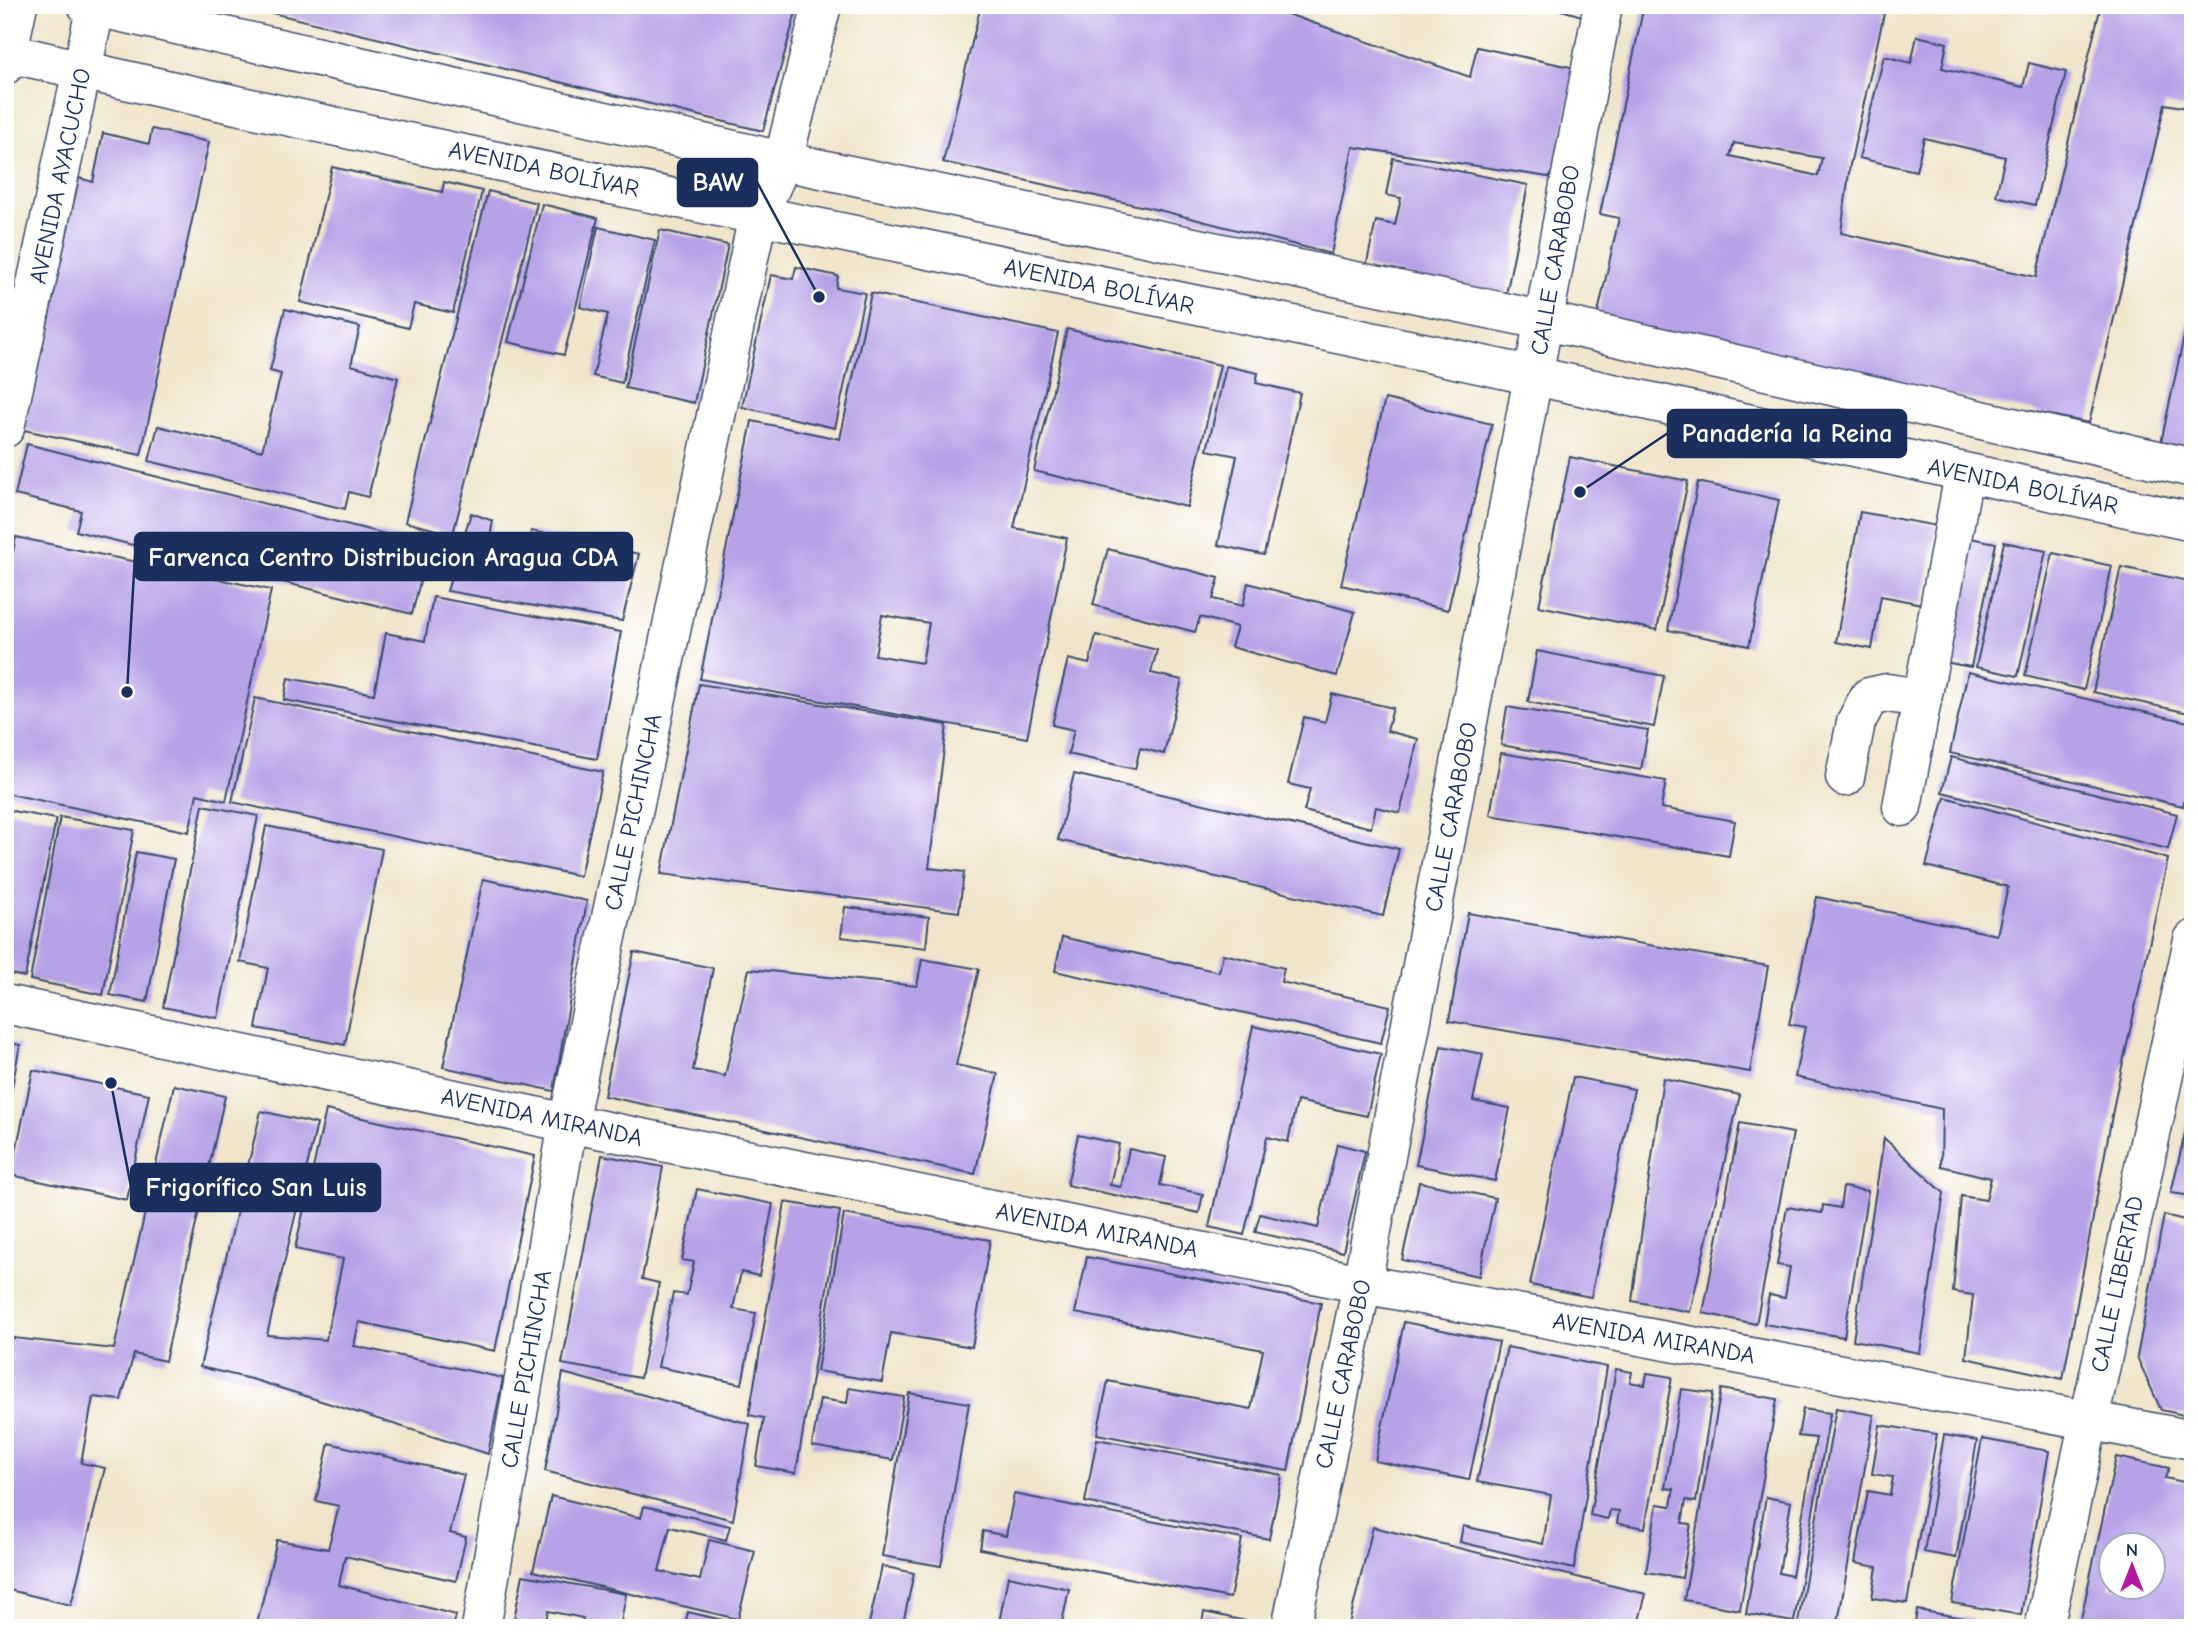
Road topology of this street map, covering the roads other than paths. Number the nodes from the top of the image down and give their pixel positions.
1 (18, 5) edge
2 (822, 5) edge
3 (1603, 5) edge
4 (93, 6) edge
5 (6, 57) edge
6 (83, 71) junction
7 (783, 161) junction
8 (758, 215) junction
9 (1541, 320) junction
10 (1535, 376) junction
11 (5, 428) edge
12 (2193, 468) edge
13 (1964, 474) junction
14 (2193, 522) edge
15 (1922, 698) junction
16 (1846, 777) dead end
17 (1902, 807) dead end
18 (2193, 940) edge
19 (5, 1004) edge
20 (568, 1122) junction
21 (1362, 1284) junction
22 (2088, 1418) junction
23 (2193, 1440) edge
24 (481, 1628) edge
25 (1291, 1628) edge
26 (2044, 1628) edge

1 - 5 street
2 - 7 street, CALLE PICHINCHA
3 - 9 street, CALLE CARABOBO
4 - 6 street, AVENIDA AYACUCHO
4 - 7 street
5 - 6 street, AVENIDA BOLÍVAR
6 - 8 street, AVENIDA BOLÍVAR
6 - 11 street, AVENIDA AYACUCHO
7 - 8 street, CALLE PICHINCHA
7 - 9 street
8 - 10 street, AVENIDA BOLÍVAR
8 - 20 street, CALLE PICHINCHA
9 - 10 street, CALLE CARABOBO
9 - 12 street
10 - 13 street, AVENIDA BOLÍVAR
10 - 21 street, CALLE CARABOBO
13 - 14 street, AVENIDA BOLÍVAR
13 - 15 street
15 - 16 street
15 - 17 street
18 - 22 street, CALLE LIBERTAD
19 - 20 street, AVENIDA MIRANDA
20 - 21 street, AVENIDA MIRANDA
20 - 24 street, CALLE PICHINCHA
21 - 22 street, AVENIDA MIRANDA
21 - 25 street, CALLE CARABOBO
22 - 23 street, AVENIDA MIRANDA
22 - 26 street, CALLE LIBERTAD

